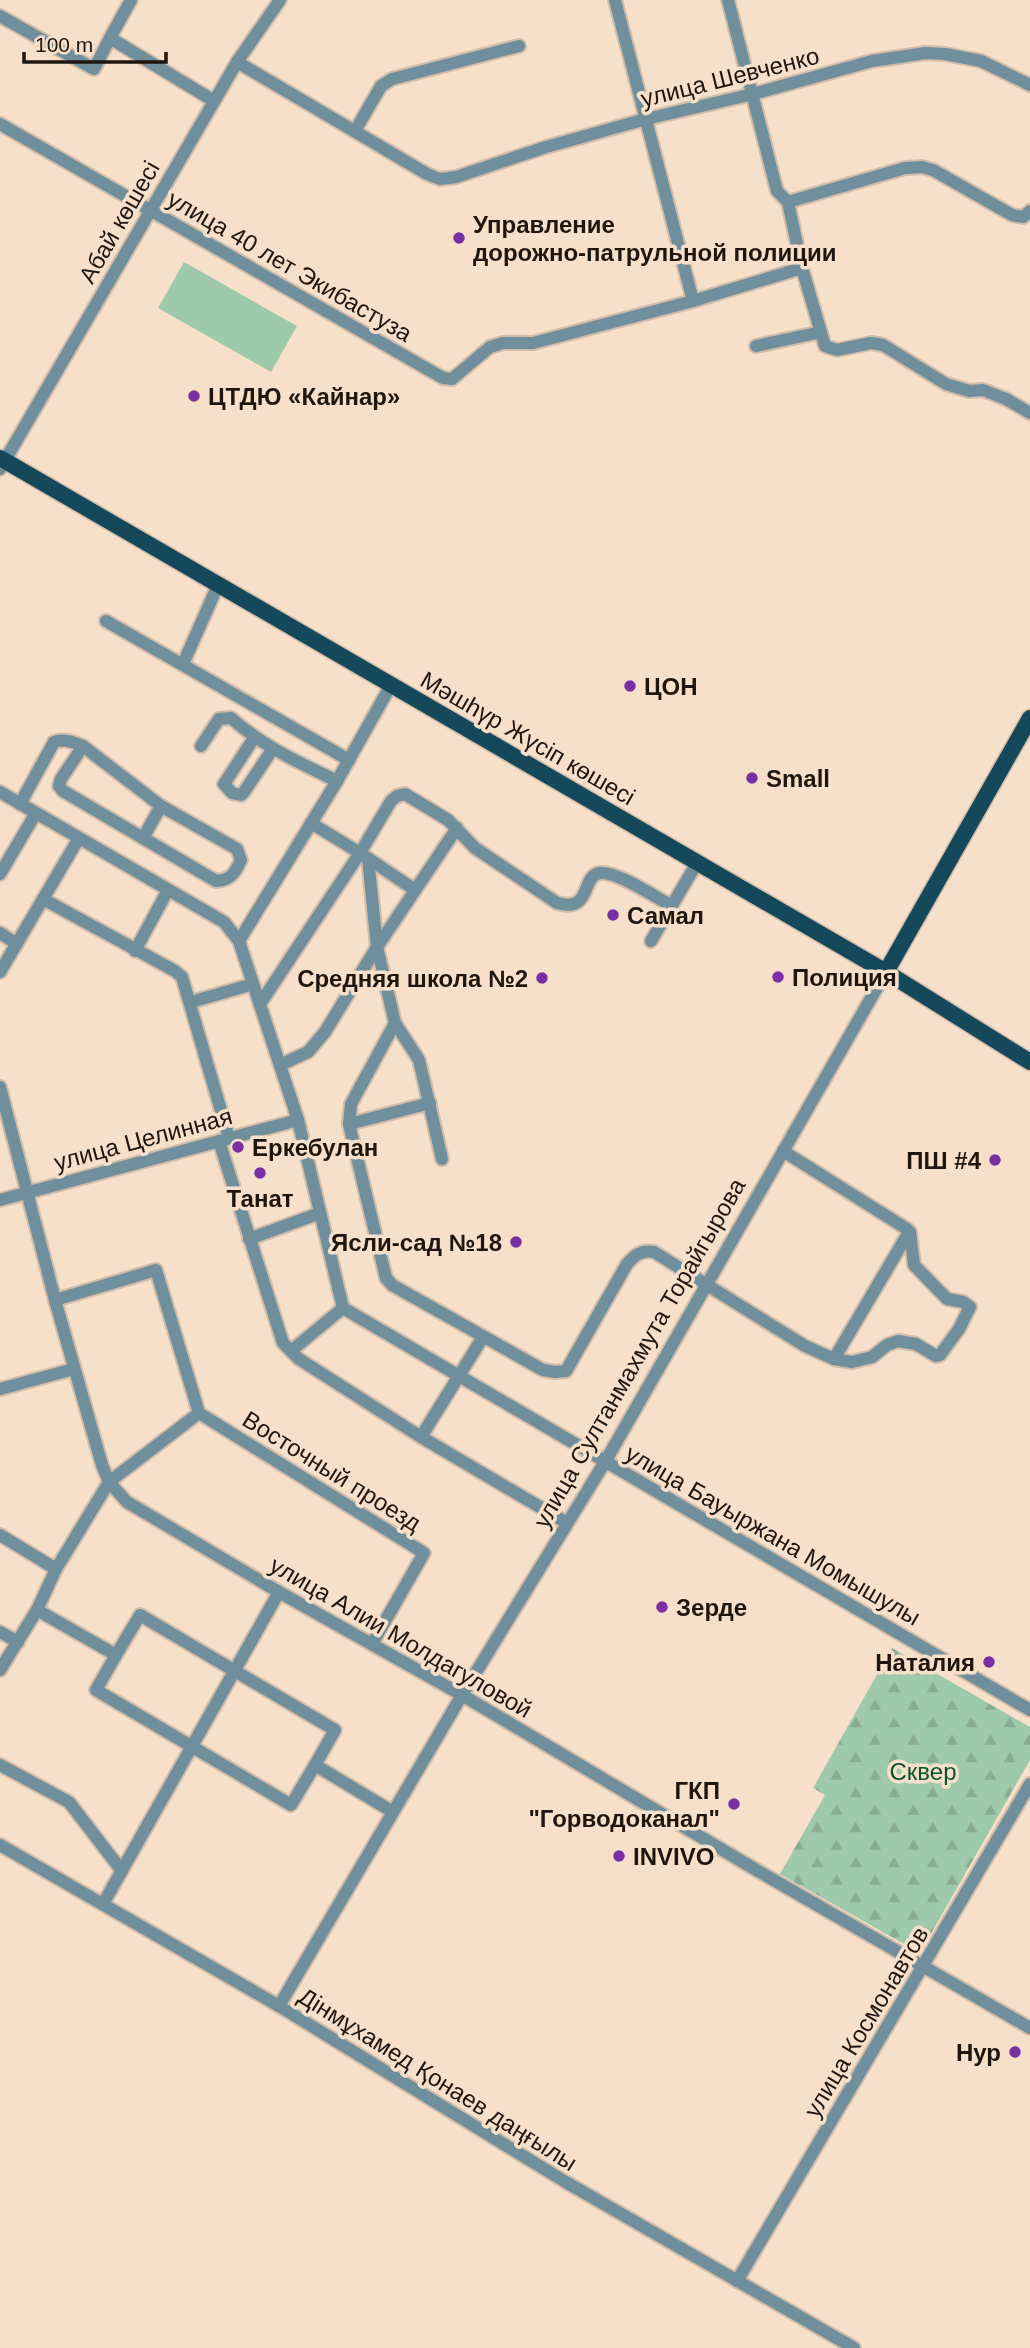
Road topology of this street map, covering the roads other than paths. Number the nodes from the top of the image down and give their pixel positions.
1 (131, 0) edge
2 (280, 0) edge
3 (615, 0) edge
4 (728, 0) edge
5 (0, 16) edge
6 (110, 38) junction
7 (519, 46) dead end
8 (237, 62) junction
9 (1030, 85) edge
10 (753, 94) junction
11 (214, 101) junction
12 (646, 120) junction
13 (0, 124) edge
14 (355, 131) junction
15 (788, 202) junction
16 (150, 210) junction
17 (1030, 211) edge
18 (802, 268) junction
19 (693, 301) junction
20 (821, 332) junction
21 (756, 346) dead end
22 (1030, 413) edge
23 (1, 463) edge
24 (218, 585) junction
25 (106, 621) dead end
26 (183, 664) junction
27 (391, 685) junction
28 (1030, 718) edge
29 (254, 738) junction
30 (83, 746) junction
31 (201, 746) dead end
32 (272, 750) junction
33 (349, 760) junction
34 (337, 781) junction
35 (0, 792) edge
36 (20, 804) junction
37 (161, 806) junction
38 (36, 813) junction
39 (311, 823) junction
40 (457, 828) junction
41 (79, 838) junction
42 (143, 838) junction
43 (364, 855) junction
44 (697, 863) junction
45 (0, 874) edge
46 (168, 890) junction
47 (415, 890) junction
48 (43, 899) junction
49 (670, 905) junction
50 (0, 933) edge
51 (239, 941) junction
52 (651, 941) dead end
53 (17, 944) junction
54 (377, 947) junction
55 (135, 951) junction
56 (0, 972) edge
57 (886, 972) junction
58 (253, 984) junction
59 (191, 1002) junction
60 (260, 1004) junction
61 (395, 1023) junction
62 (1030, 1062) edge
63 (280, 1065) junction
64 (0, 1087) edge
65 (2, 1102) edge
66 (430, 1102) junction
67 (298, 1120) junction
68 (349, 1125) junction
69 (224, 1139) junction
70 (783, 1151) junction
71 (442, 1159) dead end
72 (27, 1192) junction
73 (0, 1200) edge
74 (320, 1213) junction
75 (909, 1232) junction
76 (249, 1239) junction
77 (707, 1284) junction
78 (55, 1300) junction
79 (343, 1308) junction
80 (483, 1337) junction
81 (292, 1351) junction
82 (834, 1359) junction
83 (74, 1369) junction
84 (459, 1376) junction
85 (0, 1389) edge
86 (199, 1413) junction
87 (421, 1437) junction
88 (605, 1462) junction
89 (109, 1482) junction
90 (568, 1523) junction
91 (0, 1535) edge
92 (56, 1569) junction
93 (279, 1592) junction
94 (37, 1610) junction
95 (0, 1632) edge
96 (18, 1642) junction
97 (372, 1644) junction
98 (116, 1655) junction
99 (0, 1670) edge
100 (235, 1671) junction
101 (462, 1695) junction
102 (1030, 1710) edge
103 (193, 1745) junction
104 (0, 1765) edge
105 (315, 1765) junction
106 (1030, 1784) edge
107 (393, 1812) junction
108 (0, 1845) edge
109 (122, 1871) junction
110 (103, 1904) junction
111 (923, 1967) junction
112 (279, 2006) junction
113 (1030, 2028) edge
114 (737, 2281) junction
115 (854, 2348) edge

1 - 6 street
2 - 8 street, Абай көшесі
3 - 12 street
4 - 10 street
5 - 6 street
6 - 11 street
7 - 14 street
8 - 11 street, Абай көшесі
8 - 14 street
9 - 10 street, улица Шевченко
10 - 12 street, улица Шевченко
10 - 15 street
11 - 16 street, Абай көшесі
12 - 14 street, улица Шевченко
12 - 19 street
13 - 16 street, улица 40 лет Экибастуза
15 - 17 street
15 - 18 street
16 - 19 street, улица 40 лет Экибастуза
16 - 23 street, Абай көшесі
18 - 19 street
18 - 20 street
20 - 21 street
20 - 22 street
23 - 24 main road, Мәшһүр Жүсіп көшесі
24 - 26 street
24 - 27 main road, Мәшһүр Жүсіп көшесі
25 - 26 street
26 - 33 street
27 - 33 street
27 - 44 main road, Мәшһүр Жүсіп көшесі
28 - 57 main road, улица Султанмахмута Торайгырова
29 - 31 street
29 - 32 street
29 - 32 street
30 - 36 street
30 - 37 street
30 - 42 street
32 - 34 street
33 - 34 street
34 - 39 street
35 - 36 street
36 - 38 street
37 - 42 street
37 - 42 street
38 - 41 street
38 - 45 street
39 - 43 street
39 - 51 street
40 - 43 street
40 - 47 street
40 - 49 street
41 - 46 street
41 - 48 street
43 - 47 street
43 - 54 street
43 - 60 street
44 - 49 street
44 - 57 main road, Мәшһүр Жүсіп көшесі
46 - 51 street
46 - 55 street
47 - 54 street
48 - 53 street
48 - 55 street
49 - 52 street
50 - 53 street
51 - 58 street
53 - 56 street
54 - 61 street
54 - 63 street
55 - 59 street
57 - 62 main road, Мәшһүр Жүсіп көшесі
57 - 70 street, улица Султанмахмута Торайгырова
58 - 59 street
58 - 60 street
59 - 69 street
60 - 63 street
61 - 66 street
61 - 68 street
63 - 67 street
64 - 65 street, улица Алии Молдагуловой
65 - 72 street, улица Алии Молдагуловой
66 - 68 street
66 - 71 street
67 - 69 street, улица Целинная
67 - 74 street
68 - 80 street
69 - 72 street, улица Целинная
69 - 76 street
70 - 75 street
70 - 77 street, улица Султанмахмута Торайгырова
72 - 73 street, улица Целинная
72 - 78 street, улица Алии Молдагуловой
74 - 76 street
74 - 79 street
75 - 82 street
75 - 82 street
76 - 81 street
77 - 80 street
77 - 82 street
77 - 88 street, улица Султанмахмута Торайгырова
78 - 83 street, улица Алии Молдагуловой
78 - 86 street
79 - 81 street
79 - 84 street, улица Бауыржана Момышулы
80 - 84 street
81 - 87 street
83 - 85 street
83 - 89 street, улица Алии Молдагуловой
84 - 87 street
84 - 88 street, улица Бауыржана Момышулы
86 - 89 street
86 - 97 street, Восточный проезд
87 - 90 street
88 - 90 street, улица Султанмахмута Торайгырова
88 - 102 street, улица Бауыржана Момышулы
89 - 92 street
89 - 93 street, улица Алии Молдагуловой
90 - 101 street, улица Султанмахмута Торайгырова
91 - 92 street
92 - 94 street
93 - 97 street, улица Алии Молдагуловой
93 - 100 street
94 - 96 street
94 - 98 street
95 - 96 street
96 - 99 street
97 - 101 street, улица Алии Молдагуловой
98 - 100 street
98 - 103 street
100 - 103 street
100 - 105 street
101 - 107 street, улица Султанмахмута Торайгырова
101 - 111 street, улица Алии Молдагуловой
103 - 105 street
103 - 109 street
104 - 109 street
105 - 107 street
106 - 111 street, улица Космонавтов
107 - 112 street, улица Султанмахмута Торайгырова
108 - 110 street, Дінмұхамед Қонаев даңғылы
109 - 110 street
110 - 112 street, Дінмұхамед Қонаев даңғылы
111 - 113 street, улица Алии Молдагуловой
111 - 114 street, улица Космонавтов
112 - 114 street, Дінмұхамед Қонаев даңғылы
114 - 115 street, Дінмұхамед Қонаев даңғылы

